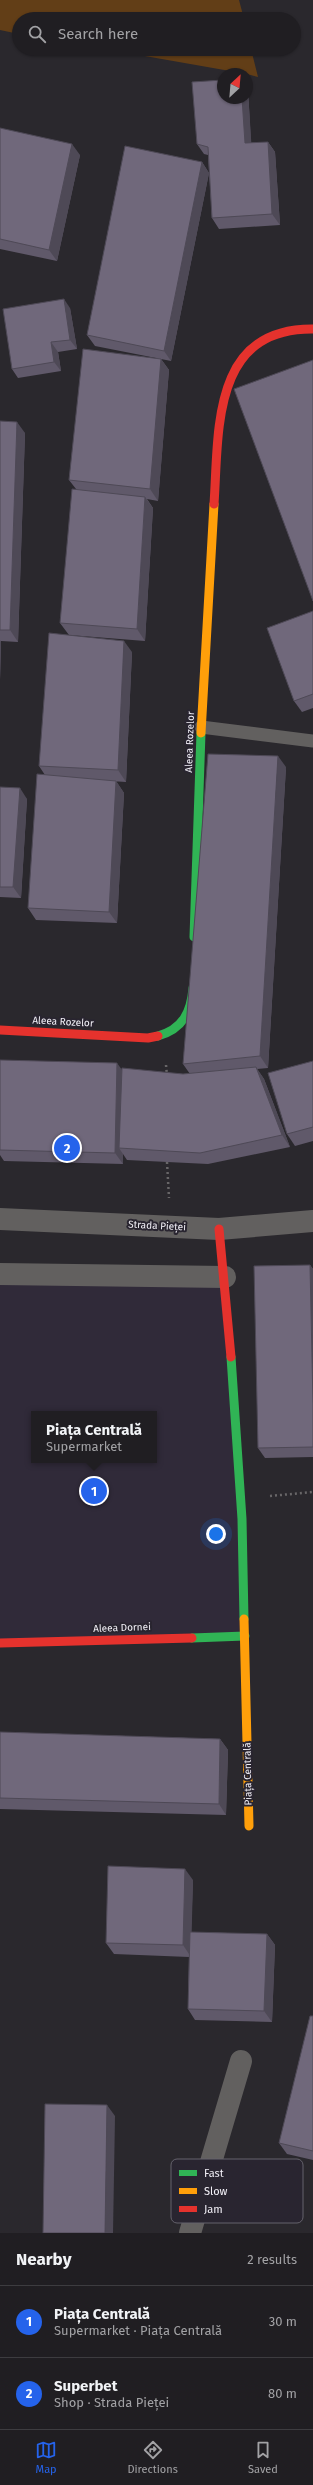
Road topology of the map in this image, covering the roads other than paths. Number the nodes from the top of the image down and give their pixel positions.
1 (313, 329) edge
2 (201, 727) junction
3 (313, 741) edge
4 (194, 945) edge
5 (193, 977) edge
6 (0, 1030) edge
7 (0, 1219) edge
8 (313, 1221) edge
9 (219, 1229) junction
10 (0, 1274) edge
11 (226, 1277) junction
12 (245, 1636) junction
13 (0, 1643) edge
14 (249, 1826) dead end
15 (241, 2061) dead end
16 (212, 2159) edge
17 (193, 2223) edge
18 (190, 2233) edge

1 - 2 street, Aleea Rozelor
2 - 3 lane
2 - 4 street, Aleea Rozelor
5 - 6 street, Aleea Rozelor
7 - 9 street, Strada Pieței
8 - 9 street, Strada Pieței
9 - 11 street, Piața Centrală
10 - 11 street
11 - 12 street, Piața Centrală
12 - 13 street, Aleea Dornei
12 - 14 street, Piața Centrală
15 - 16 street
17 - 18 street

